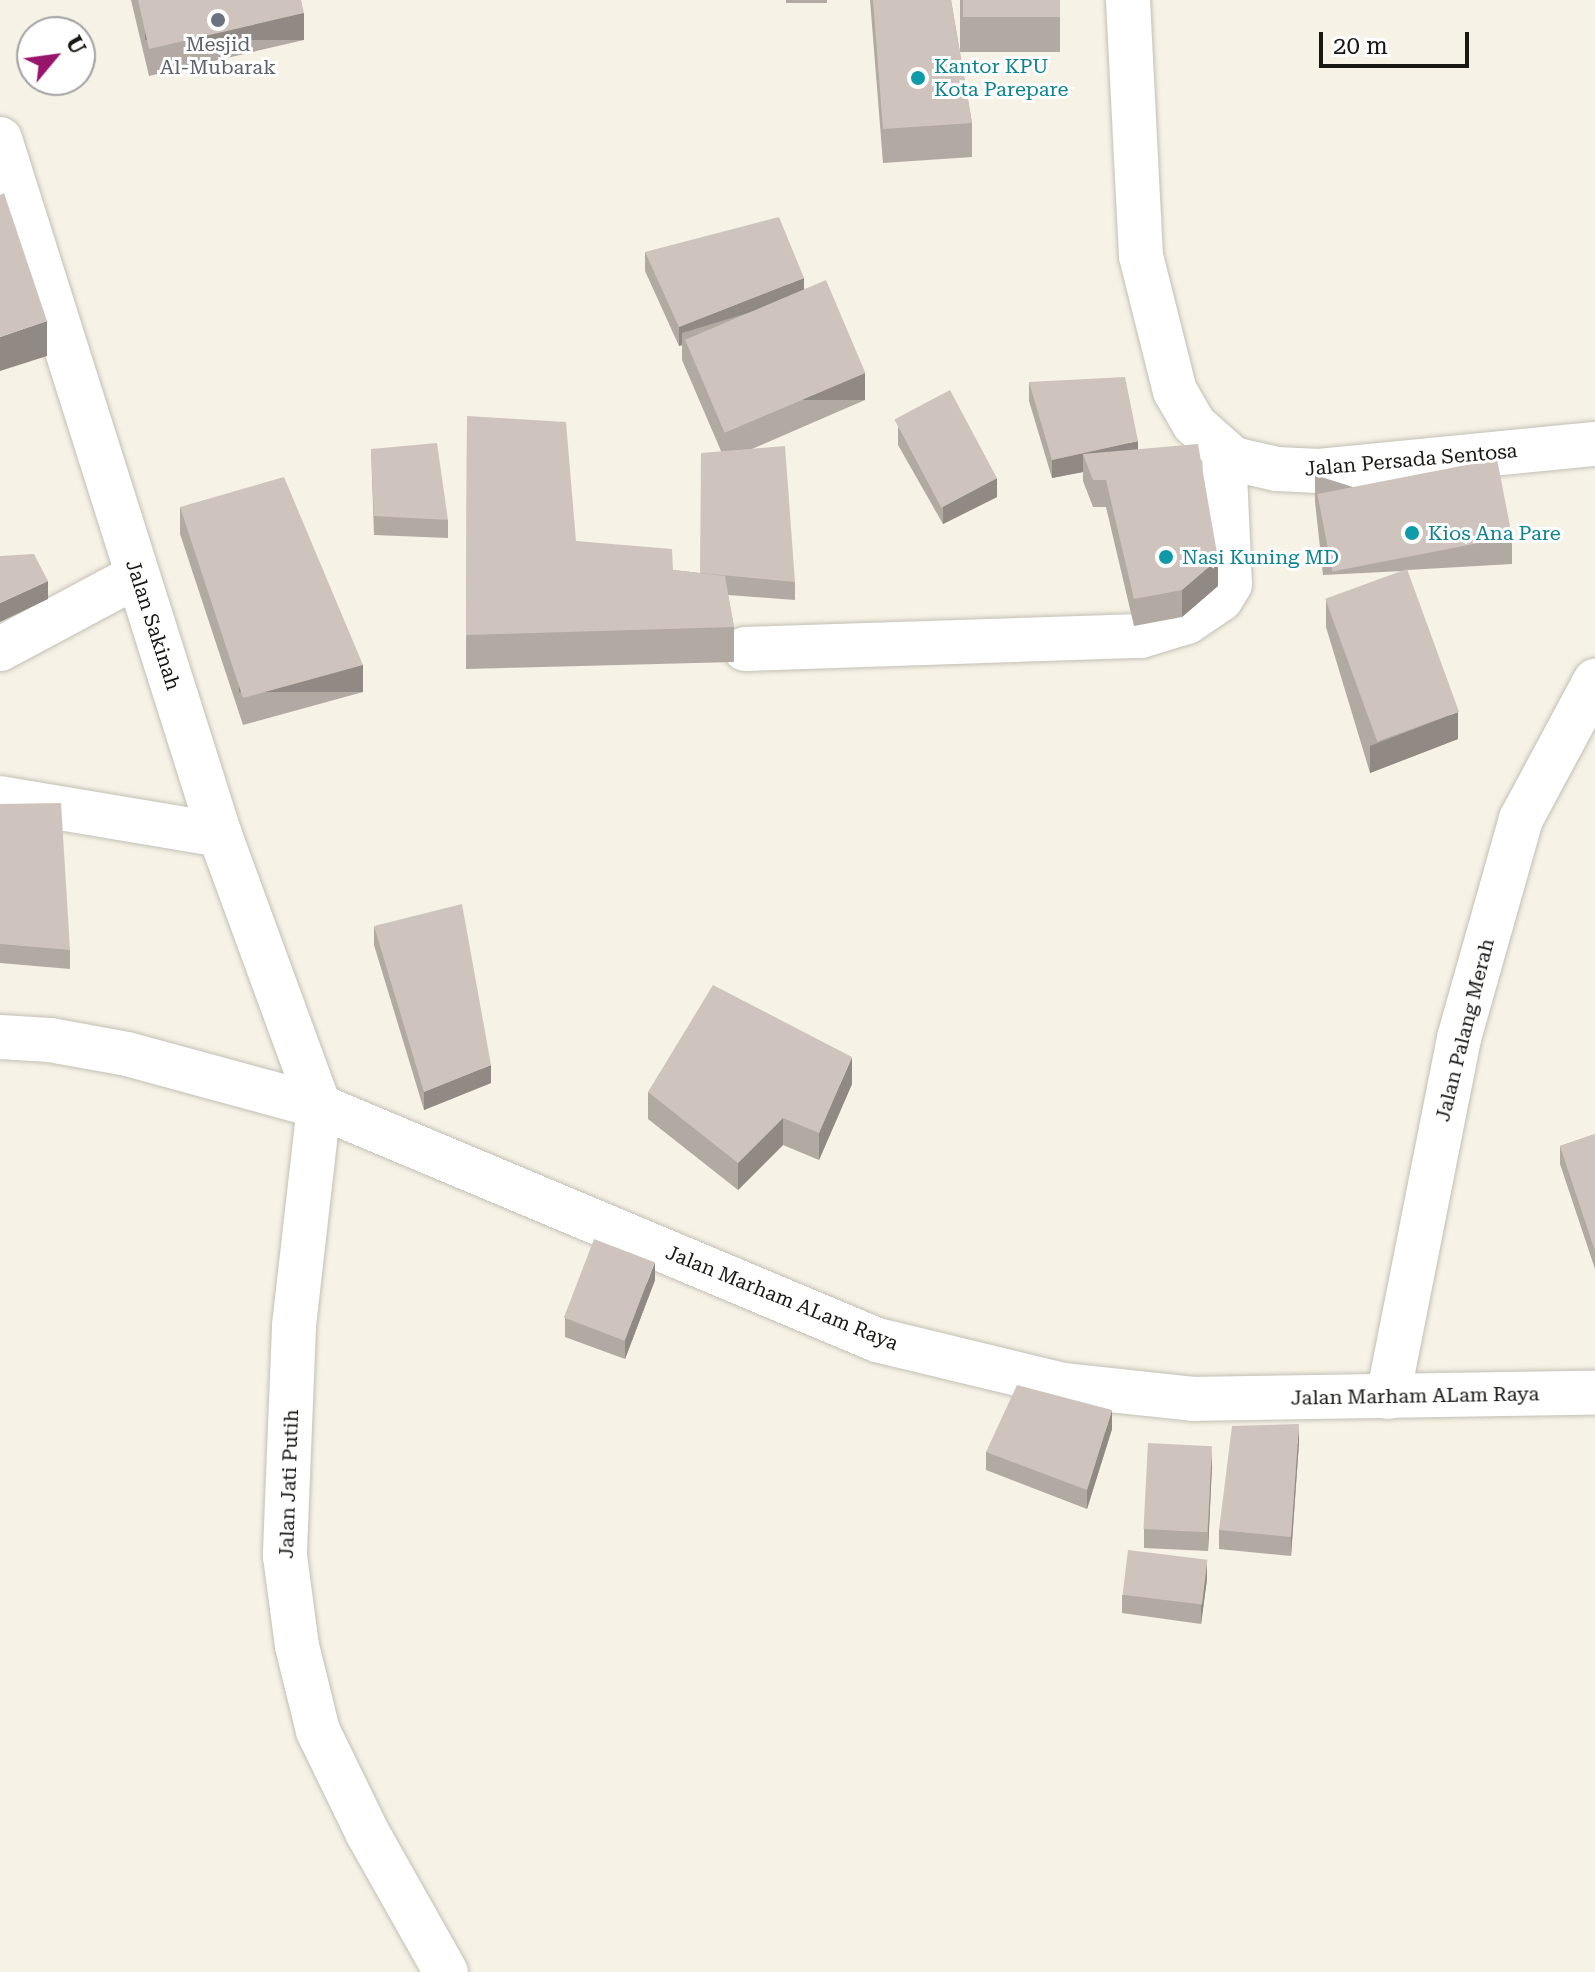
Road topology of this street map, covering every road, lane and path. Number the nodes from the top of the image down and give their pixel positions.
1 (1128, 0) edge
2 (0, 139) edge
3 (1595, 444) edge
4 (1224, 451) junction
5 (137, 576) junction
6 (0, 649) edge
7 (745, 649) dead end
8 (1595, 681) edge
9 (0, 798) edge
10 (220, 835) junction
11 (0, 1037) edge
12 (319, 1106) junction
13 (1595, 1393) edge
14 (1388, 1397) junction
15 (446, 1972) edge

1 - 4 street, Jalan Persada Sentosa
2 - 5 street, Jalan Sakinah
3 - 4 street, Jalan Persada Sentosa
4 - 7 street
5 - 6 street
5 - 10 street, Jalan Sakinah
8 - 14 street, Jalan Palang Merah
9 - 10 street
10 - 12 street, Jalan Sakinah
11 - 12 street, Jalan Marham ALam Raya
12 - 14 street, Jalan Marham ALam Raya
12 - 15 street, Jalan Jati Putih
13 - 14 street, Jalan Marham ALam Raya

